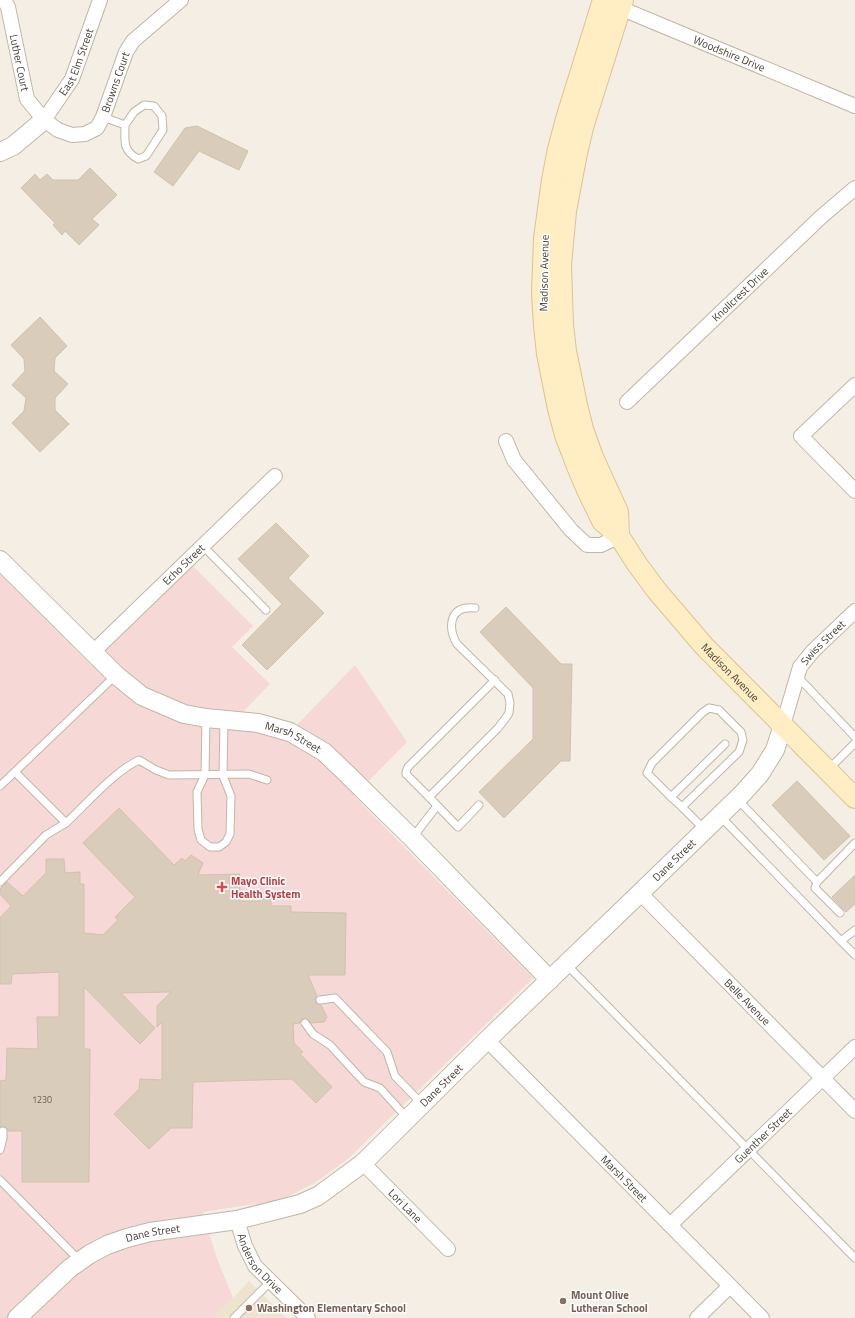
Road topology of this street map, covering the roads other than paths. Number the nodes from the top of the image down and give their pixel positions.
1 (4, 0) edge
2 (100, 0) edge
3 (181, 0) edge
4 (613, 2) edge
5 (855, 106) edge
6 (103, 116) junction
7 (44, 120) junction
8 (125, 125) junction
9 (0, 152) edge
10 (855, 188) edge
11 (855, 385) edge
12 (627, 402) dead end
13 (506, 441) dead end
14 (275, 476) dead end
15 (855, 491) edge
16 (620, 536) junction
17 (203, 546) junction
18 (0, 560) edge
19 (475, 608) dead end
20 (266, 610) dead end
21 (855, 611) edge
22 (92, 652) junction
23 (116, 675) junction
24 (797, 676) junction
25 (495, 680) junction
26 (206, 718) junction
27 (224, 720) junction
28 (783, 725) junction
29 (855, 737) edge
30 (855, 743) edge
31 (725, 744) dead end
32 (828, 770) junction
33 (15, 772) junction
34 (223, 774) junction
35 (205, 775) junction
36 (267, 780) dead end
37 (0, 786) edge
38 (429, 797) junction
39 (671, 797) junction
40 (855, 798) edge
41 (737, 799) junction
42 (479, 805) dead end
43 (437, 806) junction
44 (682, 807) junction
45 (720, 816) junction
46 (66, 823) junction
47 (705, 830) junction
48 (412, 838) junction
49 (855, 843) edge
50 (0, 882) edge
51 (816, 882) junction
52 (640, 893) junction
53 (840, 913) dead end
54 (855, 930) edge
55 (852, 937) edge
56 (841, 941) junction
57 (855, 955) edge
58 (566, 964) junction
59 (550, 980) junction
60 (320, 1000) dead end
61 (305, 1023) dead end
62 (487, 1040) junction
63 (855, 1047) edge
64 (823, 1078) junction
65 (422, 1104) junction
66 (855, 1111) edge
67 (408, 1118) junction
68 (3, 1131) dead end
69 (0, 1150) edge
70 (749, 1150) junction
71 (363, 1163) junction
72 (0, 1180) edge
73 (237, 1220) junction
74 (670, 1225) junction
75 (448, 1249) dead end
76 (855, 1258) edge
77 (79, 1261) junction
78 (272, 1281) junction
79 (730, 1286) junction
80 (303, 1316) edge
81 (17, 1318) edge
82 (234, 1318) edge
83 (697, 1318) edge
84 (762, 1318) edge

1 - 7 street, Luther Court
2 - 7 street, East Elm Street
3 - 6 street, Browns Court
4 - 5 street, Woodshire Drive
4 - 16 main road, Madison Avenue
6 - 7 street, Browns Court
6 - 8 lane
7 - 9 street
8 - 8 lane
10 - 12 street, Knollcrest Drive
11 - 15 street
13 - 16 street
14 - 17 street, Echo Street
16 - 28 main road, Madison Avenue
17 - 20 lane
17 - 22 street, Echo Street
18 - 22 street, Marsh Street
19 - 25 lane
21 - 24 street, Swiss Street
22 - 23 street, Marsh Street
23 - 26 street, Marsh Street
23 - 33 lane
24 - 28 street, Swiss Street
24 - 29 lane
25 - 38 lane
25 - 38 lane
26 - 27 street, Marsh Street
26 - 35 lane
27 - 34 lane
27 - 48 street, Marsh Street
28 - 32 main road, Madison Avenue
28 - 41 street, Dane Street
30 - 32 lane
31 - 39 lane
32 - 40 main road, Madison Avenue
33 - 37 lane
33 - 46 lane
34 - 35 lane
34 - 35 lane
34 - 36 lane
35 - 46 lane
38 - 43 lane
39 - 44 lane
39 - 44 lane
41 - 45 street, Dane Street
41 - 51 lane
42 - 43 lane
43 - 48 lane
44 - 47 lane
45 - 47 street, Dane Street
45 - 56 lane
46 - 50 lane
47 - 52 street, Dane Street
48 - 59 street, Marsh Street
49 - 51 lane
51 - 53 lane
52 - 58 street, Dane Street
52 - 64 street, Belle Avenue
54 - 55 lane
55 - 56 lane
56 - 57 lane
58 - 59 street, Dane Street
58 - 70 lane
59 - 62 street, Dane Street
60 - 65 lane
61 - 67 lane
62 - 65 street, Dane Street
62 - 74 street, Marsh Street
63 - 64 street, Guenther Street
64 - 66 street, Belle Avenue
64 - 70 street, Guenther Street
65 - 67 street, Dane Street
67 - 71 street, Dane Street
68 - 69 lane
70 - 74 street, Guenther Street
70 - 76 lane
71 - 73 street, Dane Street
71 - 75 street, Lori Lane
72 - 77 lane
73 - 77 street, Dane Street
73 - 78 street, Anderson Drive
74 - 79 street, Marsh Street
77 - 81 street, Dane Street
78 - 80 street, Anderson Drive
78 - 82 lane
79 - 83 street
79 - 84 street, Marsh Street

